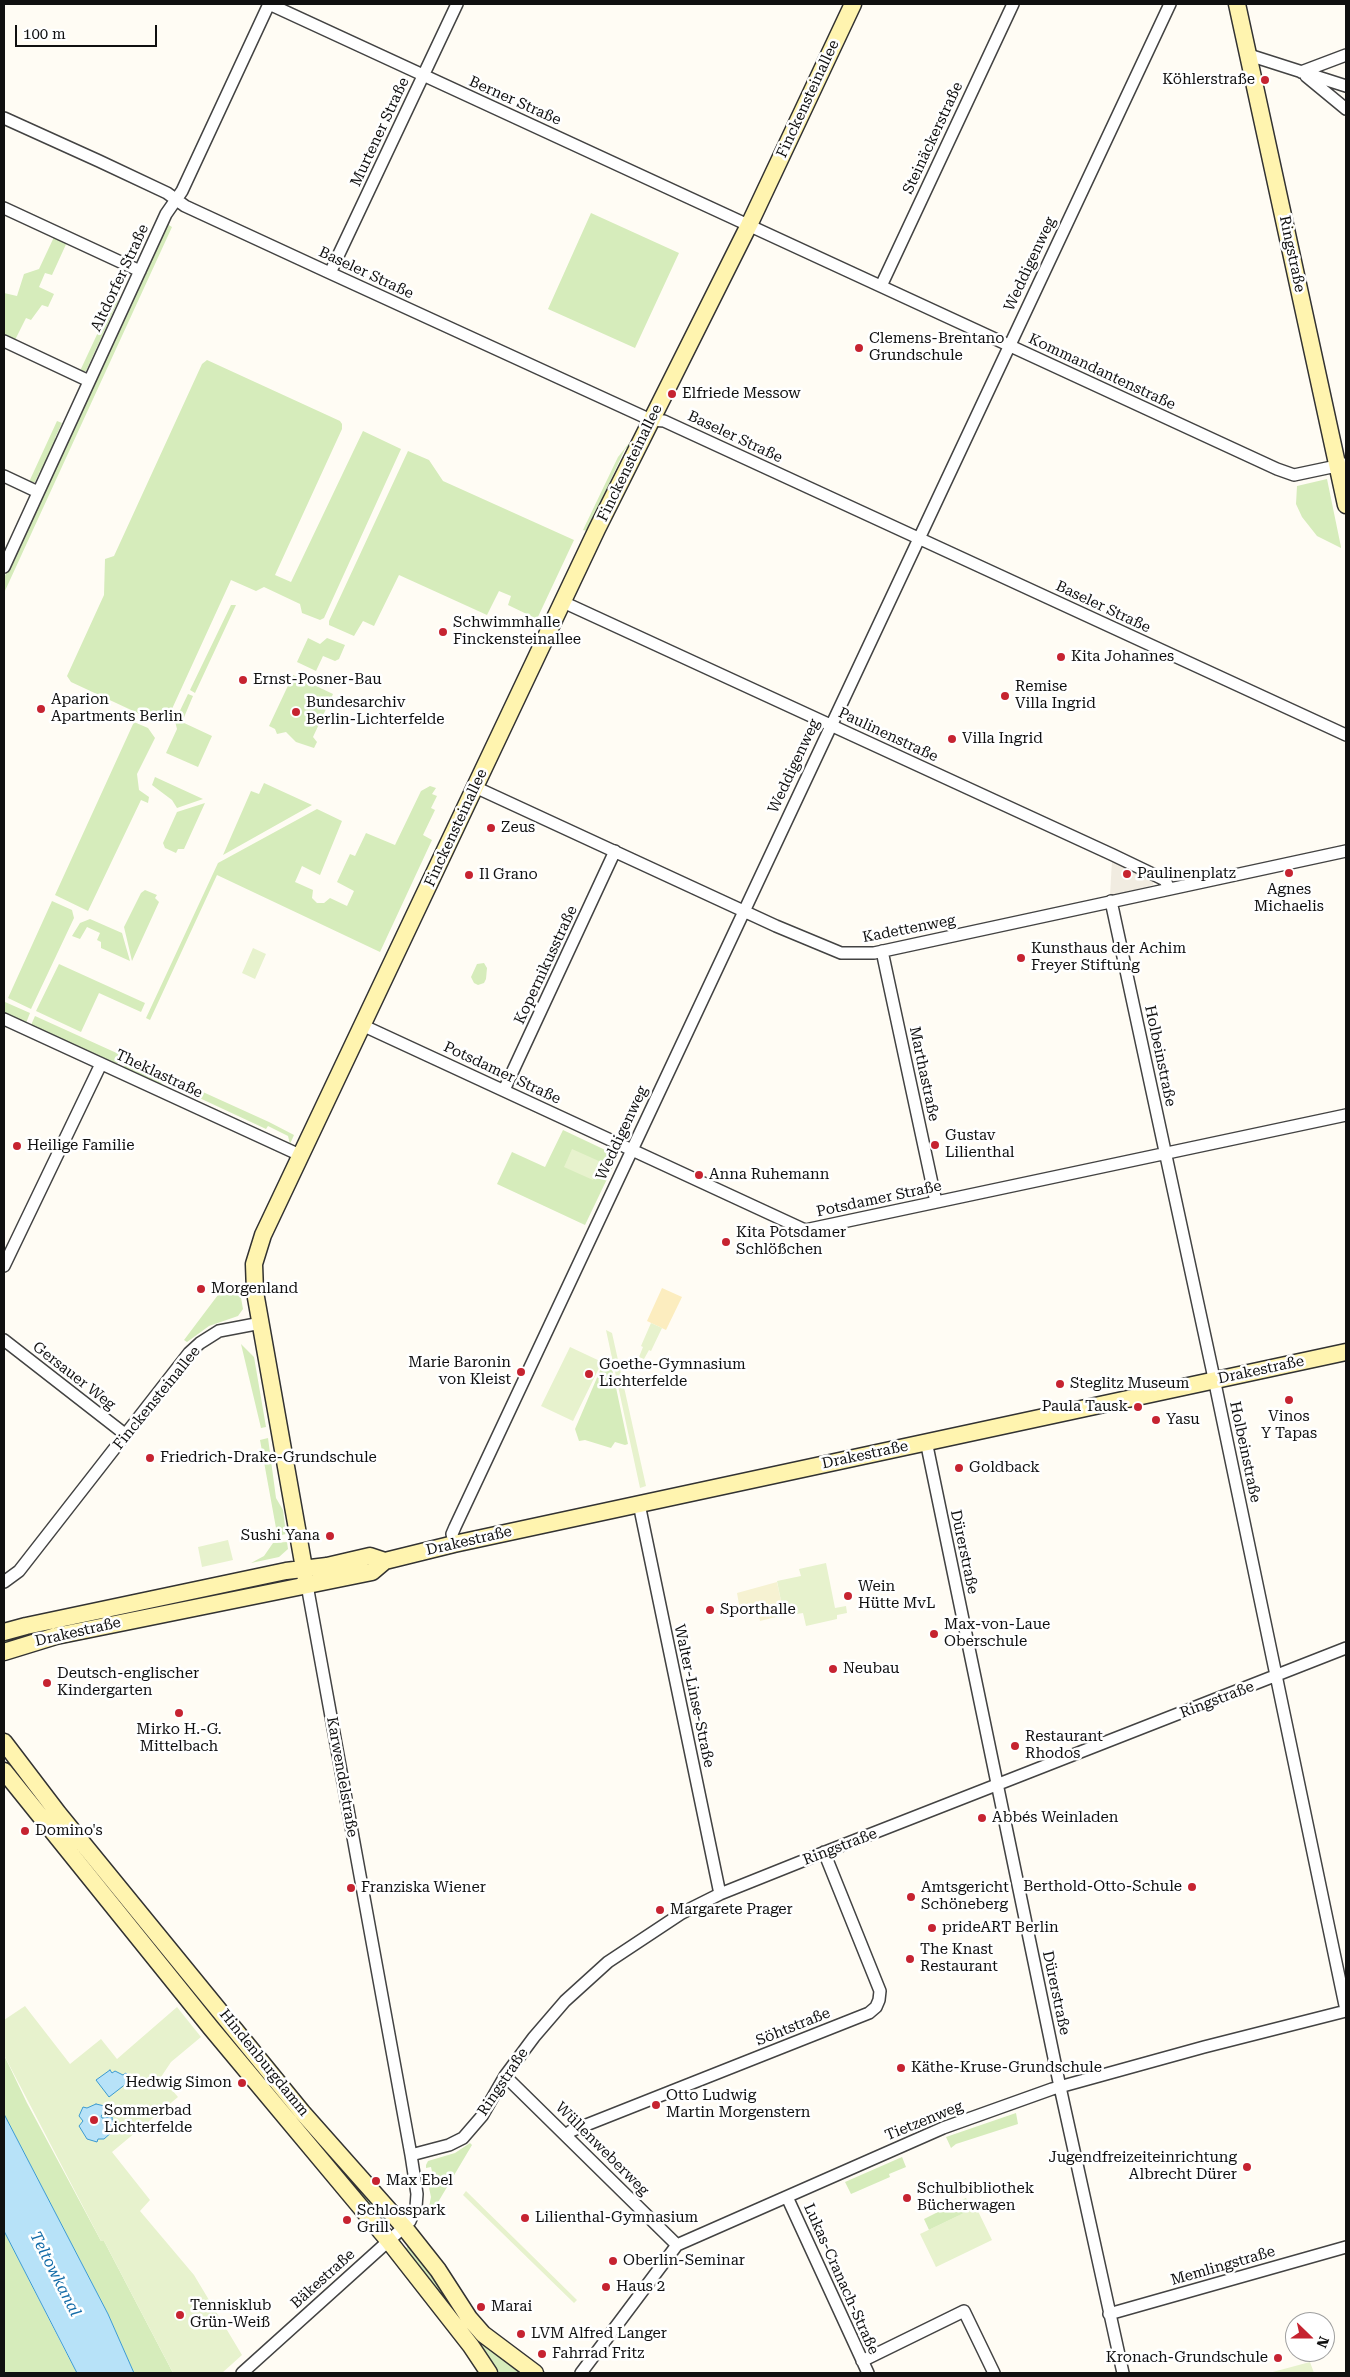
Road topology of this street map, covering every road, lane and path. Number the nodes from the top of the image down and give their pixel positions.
1 (269, 4) edge
2 (457, 4) edge
3 (853, 4) edge
4 (1013, 4) edge
5 (1170, 4) edge
6 (1237, 4) edge
7 (1249, 55) junction
8 (1346, 55) edge
9 (1301, 72) junction
10 (424, 76) junction
11 (1346, 86) edge
12 (1346, 110) edge
13 (4, 118) edge
14 (176, 200) junction
15 (4, 208) edge
16 (749, 225) junction
17 (140, 271) junction
18 (330, 273) junction
19 (881, 286) junction
20 (4, 341) edge
21 (1008, 345) junction
22 (89, 381) junction
23 (651, 420) junction
24 (1342, 465) edge
25 (4, 476) edge
26 (38, 492) junction
27 (1346, 505) edge
28 (917, 538) junction
29 (4, 567) edge
30 (563, 602) junction
31 (830, 725) junction
32 (1346, 735) edge
33 (475, 787) junction
34 (1346, 850) edge
35 (615, 851) junction
36 (1169, 889) junction
37 (1111, 901) junction
38 (743, 911) junction
39 (882, 951) junction
40 (4, 1018) edge
41 (364, 1026) junction
42 (101, 1064) junction
43 (504, 1090) junction
44 (1346, 1115) edge
45 (631, 1150) junction
46 (1166, 1153) junction
47 (302, 1156) junction
48 (936, 1202) junction
49 (4, 1266) edge
50 (261, 1323) junction
51 (4, 1340) edge
52 (1346, 1352) edge
53 (1214, 1380) junction
54 (126, 1435) junction
55 (926, 1442) junction
56 (639, 1504) junction
57 (454, 1544) junction
58 (384, 1561) junction
59 (304, 1568) junction
60 (4, 1582) edge
61 (307, 1585) junction
62 (4, 1632) edge
63 (1346, 1648) edge
64 (4, 1652) edge
65 (1276, 1677) junction
66 (4, 1742) edge
67 (4, 1771) edge
68 (998, 1786) junction
69 (824, 1852) junction
70 (720, 1894) junction
71 (1346, 2010) edge
72 (505, 2076) junction
73 (1060, 2087) junction
74 (567, 2135) junction
75 (411, 2155) junction
76 (788, 2197) junction
77 (404, 2227) junction
78 (388, 2240) junction
79 (677, 2246) junction
80 (1346, 2247) edge
81 (1109, 2314) junction
82 (862, 2361) junction
83 (242, 2373) edge
84 (489, 2373) edge
85 (535, 2373) edge
86 (581, 2373) edge
87 (868, 2373) edge
88 (994, 2373) edge
89 (1122, 2373) edge

1 - 10 street, Berner Straße
1 - 14 street, Altdorfer Straße
2 - 10 street, Murtener Straße
3 - 16 main road, Finckensteinallee
4 - 19 street, Steinäckerstraße
5 - 21 street, Weddigenweg
6 - 7 main road, Ringstraße
7 - 9 street
7 - 24 main road, Ringstraße
8 - 9 street
9 - 11 street
9 - 12 street
10 - 16 street, Berner Straße
10 - 18 street, Murtener Straße
13 - 14 street, Baseler Straße
14 - 17 street, Altdorfer Straße
14 - 18 street, Baseler Straße
15 - 17 street
16 - 19 street, Kommandantenstraße
16 - 23 main road, Finckensteinallee
17 - 22 street, Altdorfer Straße
18 - 23 street, Baseler Straße
19 - 21 street, Kommandantenstraße
20 - 22 street
21 - 24 street, Kommandantenstraße
21 - 28 street, Weddigenweg
22 - 26 street, Altdorfer Straße
23 - 28 street, Baseler Straße
23 - 30 main road, Finckensteinallee
24 - 27 main road, Ringstraße
25 - 26 street
26 - 29 street, Altdorfer Straße
28 - 31 street, Weddigenweg
28 - 32 street, Baseler Straße
30 - 31 street, Paulinenstraße
30 - 33 main road, Finckensteinallee
31 - 36 street, Paulinenstraße
31 - 38 street, Weddigenweg
33 - 35 street, Kadettenweg
33 - 41 main road, Finckensteinallee
34 - 36 street, Kadettenweg
35 - 38 street, Kadettenweg
35 - 43 street, Kopernikusstraße
36 - 37 street, Kadettenweg
37 - 39 street, Kadettenweg
37 - 46 street, Holbeinstraße
38 - 39 street, Kadettenweg
38 - 45 street, Weddigenweg
39 - 48 street, Marthastraße
40 - 42 street, Theklastraße
41 - 43 street, Potsdamer Straße
41 - 47 main road, Finckensteinallee
42 - 47 street, Theklastraße
42 - 49 street
43 - 45 street, Potsdamer Straße
44 - 46 street, Potsdamer Straße
45 - 48 street, Potsdamer Straße
45 - 57 street, Weddigenweg
46 - 48 street, Potsdamer Straße
46 - 53 street, Holbeinstraße
47 - 50 main road, Finckensteinallee
50 - 54 street, Finckensteinallee
50 - 59 main road, Karwendelstraße
51 - 54 street, Gersauer Weg
52 - 53 main road, Drakestraße
53 - 55 main road, Drakestraße
53 - 65 street, Holbeinstraße
54 - 60 street, Finckensteinallee
55 - 56 main road, Drakestraße
55 - 68 street, Dürerstraße
56 - 57 main road, Drakestraße
56 - 70 street, Walter-Linse-Straße
57 - 58 main road, Drakestraße
58 - 59 main road, Drakestraße
58 - 61 main road, Drakestraße
59 - 61 main road, Karwendelstraße
59 - 62 main road, Drakestraße
61 - 64 main road, Drakestraße
61 - 75 street, Karwendelstraße
63 - 65 street, Ringstraße
65 - 68 street, Ringstraße
65 - 71 street, Holbeinstraße
66 - 77 main road, Hindenburgdamm
67 - 78 main road, Hindenburgdamm
68 - 69 street, Ringstraße
68 - 73 street, Dürerstraße
69 - 70 street, Ringstraße
69 - 74 street, Söhtstraße
70 - 72 street, Ringstraße
71 - 73 street, Tietzenweg
72 - 74 street, Wüllenweberweg
72 - 75 street, Ringstraße
73 - 76 street, Tietzenweg
73 - 81 street, Dürerstraße
74 - 79 street, Wüllenweberweg
75 - 77 street, Karwendelstraße
76 - 79 street, Tietzenweg
76 - 82 street, Lukas-Cranach-Straße
77 - 78 street, Bäkestraße
77 - 85 main road, Hindenburgdamm
78 - 83 street, Bäkestraße
78 - 84 main road, Hindenburgdamm
79 - 86 street, Tietzenweg
80 - 81 street, Memlingstraße
81 - 89 street, Dürerstraße
82 - 87 street, Lukas-Cranach-Straße
82 - 88 street

